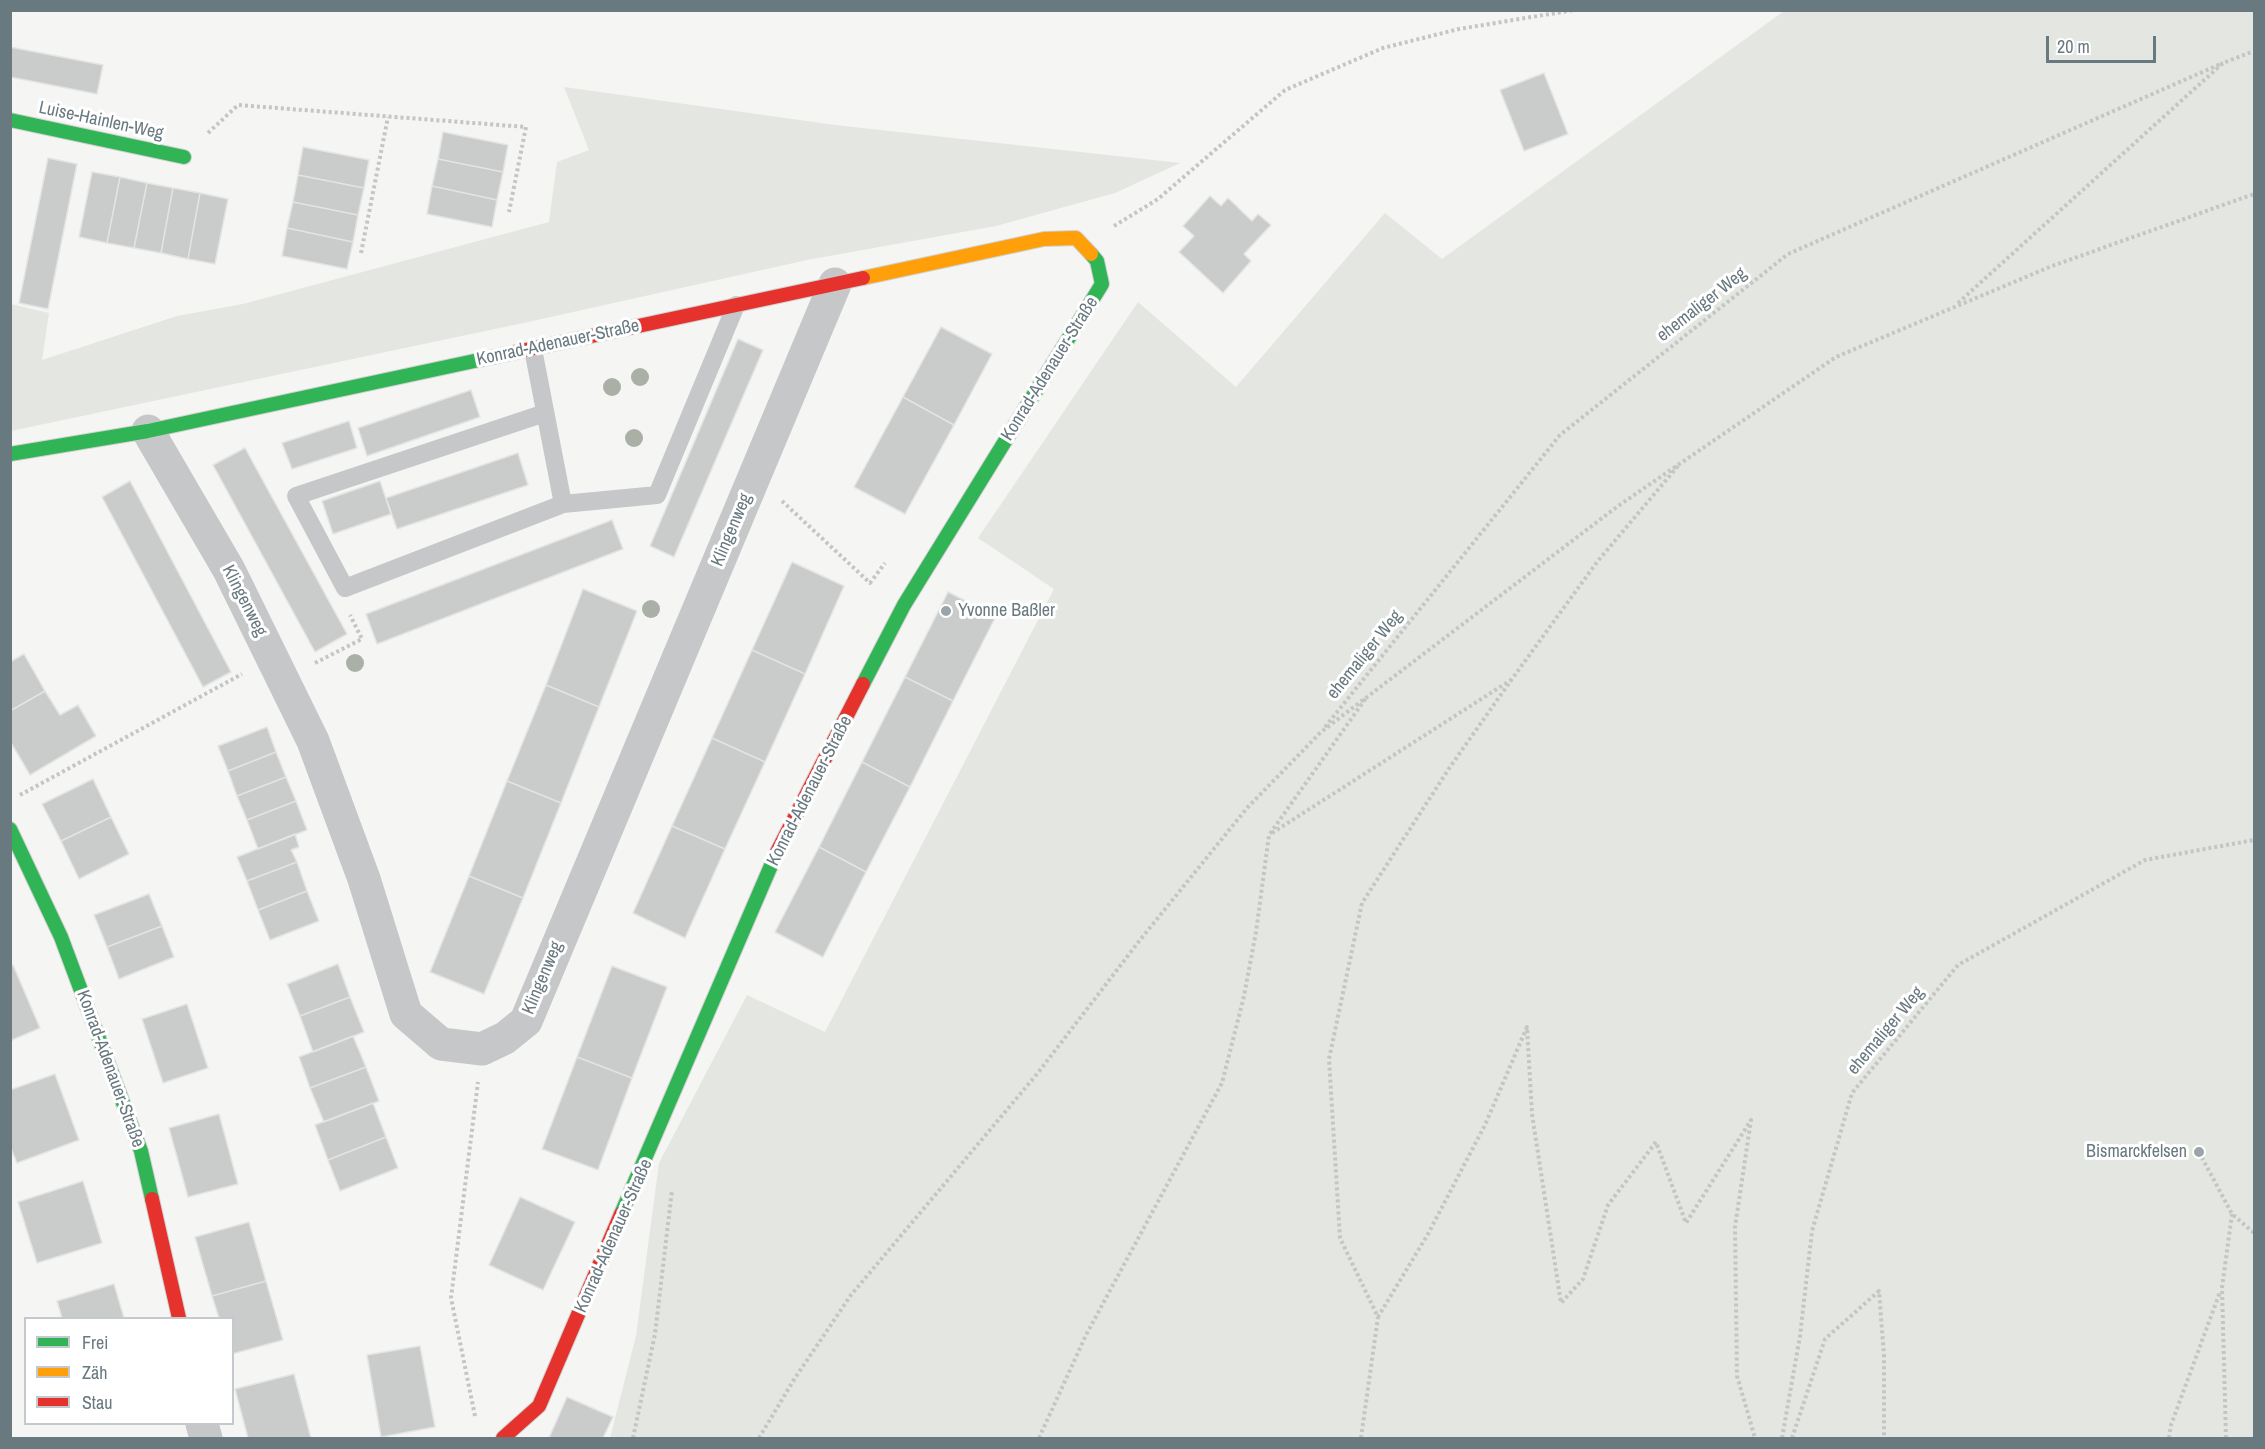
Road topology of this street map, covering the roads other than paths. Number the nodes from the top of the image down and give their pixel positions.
1 (10, 120) edge
2 (184, 157) road end
3 (835, 284) junction
4 (736, 305) junction
5 (533, 349) junction
6 (545, 413) junction
7 (148, 432) junction
8 (10, 454) edge
9 (563, 504) junction
10 (10, 829) edge
11 (179, 1317) edge
12 (503, 1438) edge

1 - 2 street, Luise-Hainlen-Weg
3 - 4 street, Konrad-Adenauer-Straße
3 - 7 street, Klingenweg
3 - 12 street, Konrad-Adenauer-Straße
4 - 5 street, Konrad-Adenauer-Straße
4 - 9 lane
5 - 6 lane
5 - 7 street, Konrad-Adenauer-Straße
6 - 9 lane
6 - 9 lane
7 - 8 street, Konrad-Adenauer-Straße
10 - 11 street, Konrad-Adenauer-Straße

